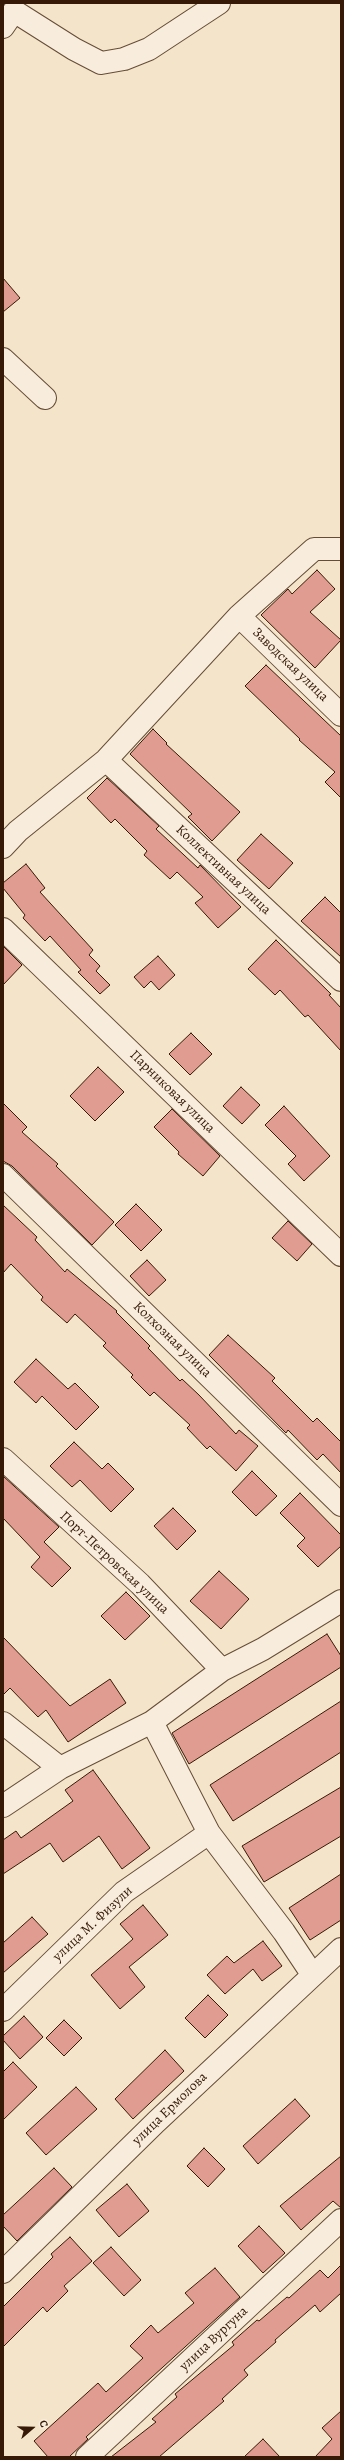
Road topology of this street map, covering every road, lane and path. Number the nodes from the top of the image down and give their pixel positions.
1 (219, 3) edge
2 (3, 27) edge
3 (3, 359) edge
4 (45, 398) dead end
5 (341, 548) edge
6 (239, 616) junction
7 (341, 715) edge
8 (106, 760) junction
9 (3, 847) edge
10 (3, 929) edge
11 (341, 980) edge
12 (3, 1175) edge
13 (341, 1255) edge
14 (3, 1459) edge
15 (341, 1505) edge
16 (341, 1601) edge
17 (222, 1670) junction
18 (152, 1722) junction
19 (3, 1723) edge
20 (60, 1768) junction
21 (3, 1806) edge
22 (209, 1833) junction
23 (341, 1949) edge
24 (312, 1974) junction
25 (3, 2010) edge
26 (341, 2220) edge
27 (3, 2272) edge
28 (87, 2457) edge

1 - 2 street
3 - 4 street
5 - 6 street
6 - 7 street, Заводская улица
6 - 8 street
8 - 9 street
8 - 11 street, Коллективная улица
10 - 13 street, Парниковая улица
12 - 15 street, Колхозная улица
14 - 17 street, Порт-Петровская улица
16 - 17 street
17 - 18 street
18 - 20 street
18 - 22 street
19 - 20 street
20 - 21 street
22 - 24 street
22 - 25 street, улица М. Физули
23 - 24 street, улица Ермолова
24 - 27 street, улица Ермолова
26 - 28 street, улица Вургуна

